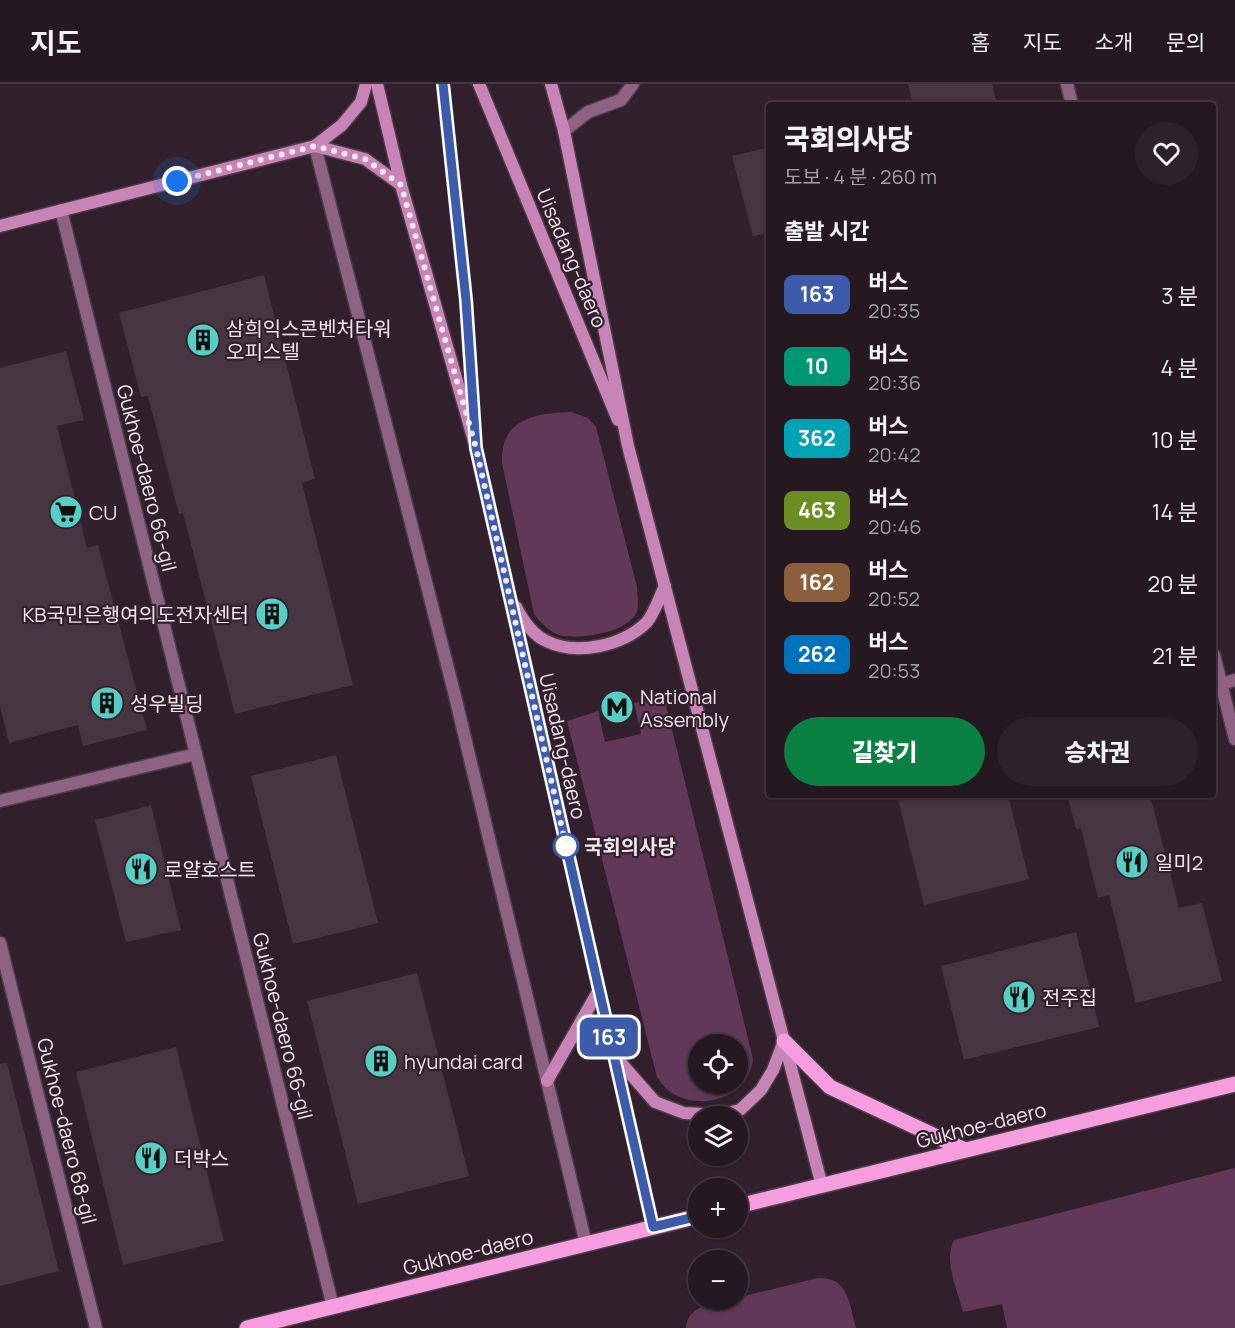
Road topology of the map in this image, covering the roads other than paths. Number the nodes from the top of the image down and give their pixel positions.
1 (366, 84) edge
2 (376, 84) edge
3 (443, 84) edge
4 (479, 84) edge
5 (551, 84) edge
6 (633, 84) edge
7 (1067, 84) edge
8 (1071, 102) edge
9 (564, 131) junction
10 (315, 146) junction
11 (401, 185) junction
12 (61, 210) junction
13 (0, 226) edge
14 (628, 446) junction
15 (476, 448) junction
16 (665, 586) junction
17 (509, 596) junction
18 (1216, 663) edge
19 (1235, 680) edge
20 (1221, 684) junction
21 (1235, 739) edge
22 (196, 754) junction
23 (0, 801) edge
24 (0, 943) edge
25 (599, 990) junction
26 (784, 1041) junction
27 (613, 1054) junction
28 (547, 1081) junction
29 (1235, 1083) edge
30 (965, 1150) junction
31 (822, 1186) junction
32 (748, 1204) edge
33 (688, 1219) edge
34 (653, 1227) junction
35 (586, 1244) junction
36 (333, 1307) junction
37 (96, 1328) edge
38 (247, 1328) edge

1 - 10 main road
2 - 11 main road, Uisadang-daero
3 - 15 main road, Uisadang-daero
4 - 14 main road, Uisadang-daero
5 - 9 main road, Uisadang-daero
6 - 9 street
7 - 8 street
9 - 14 main road, Uisadang-daero
10 - 11 main road
10 - 12 main road
10 - 28 street
11 - 15 main road, Uisadang-daero
12 - 13 main road
12 - 22 street, Gukhoe-daero 66-gil
14 - 16 main road, Uisadang-daero
15 - 17 main road, Uisadang-daero
16 - 17 main road
16 - 26 main road, Uisadang-daero
17 - 25 main road, Uisadang-daero
18 - 20 street
19 - 20 street
20 - 21 street
22 - 23 street
22 - 36 street, Gukhoe-daero 66-gil
24 - 37 street, Gukhoe-daero 68-gil
25 - 27 main road, Uisadang-daero
25 - 28 main road
26 - 27 main road
26 - 30 main road
26 - 31 main road, Uisadang-daero
27 - 34 main road, Uisadang-daero
28 - 35 street
29 - 30 main road, Gukhoe-daero
30 - 31 main road, Gukhoe-daero
31 - 32 main road, Gukhoe-daero
33 - 34 main road, Gukhoe-daero
34 - 35 main road, Gukhoe-daero
35 - 36 main road, Gukhoe-daero
36 - 38 main road, Gukhoe-daero

